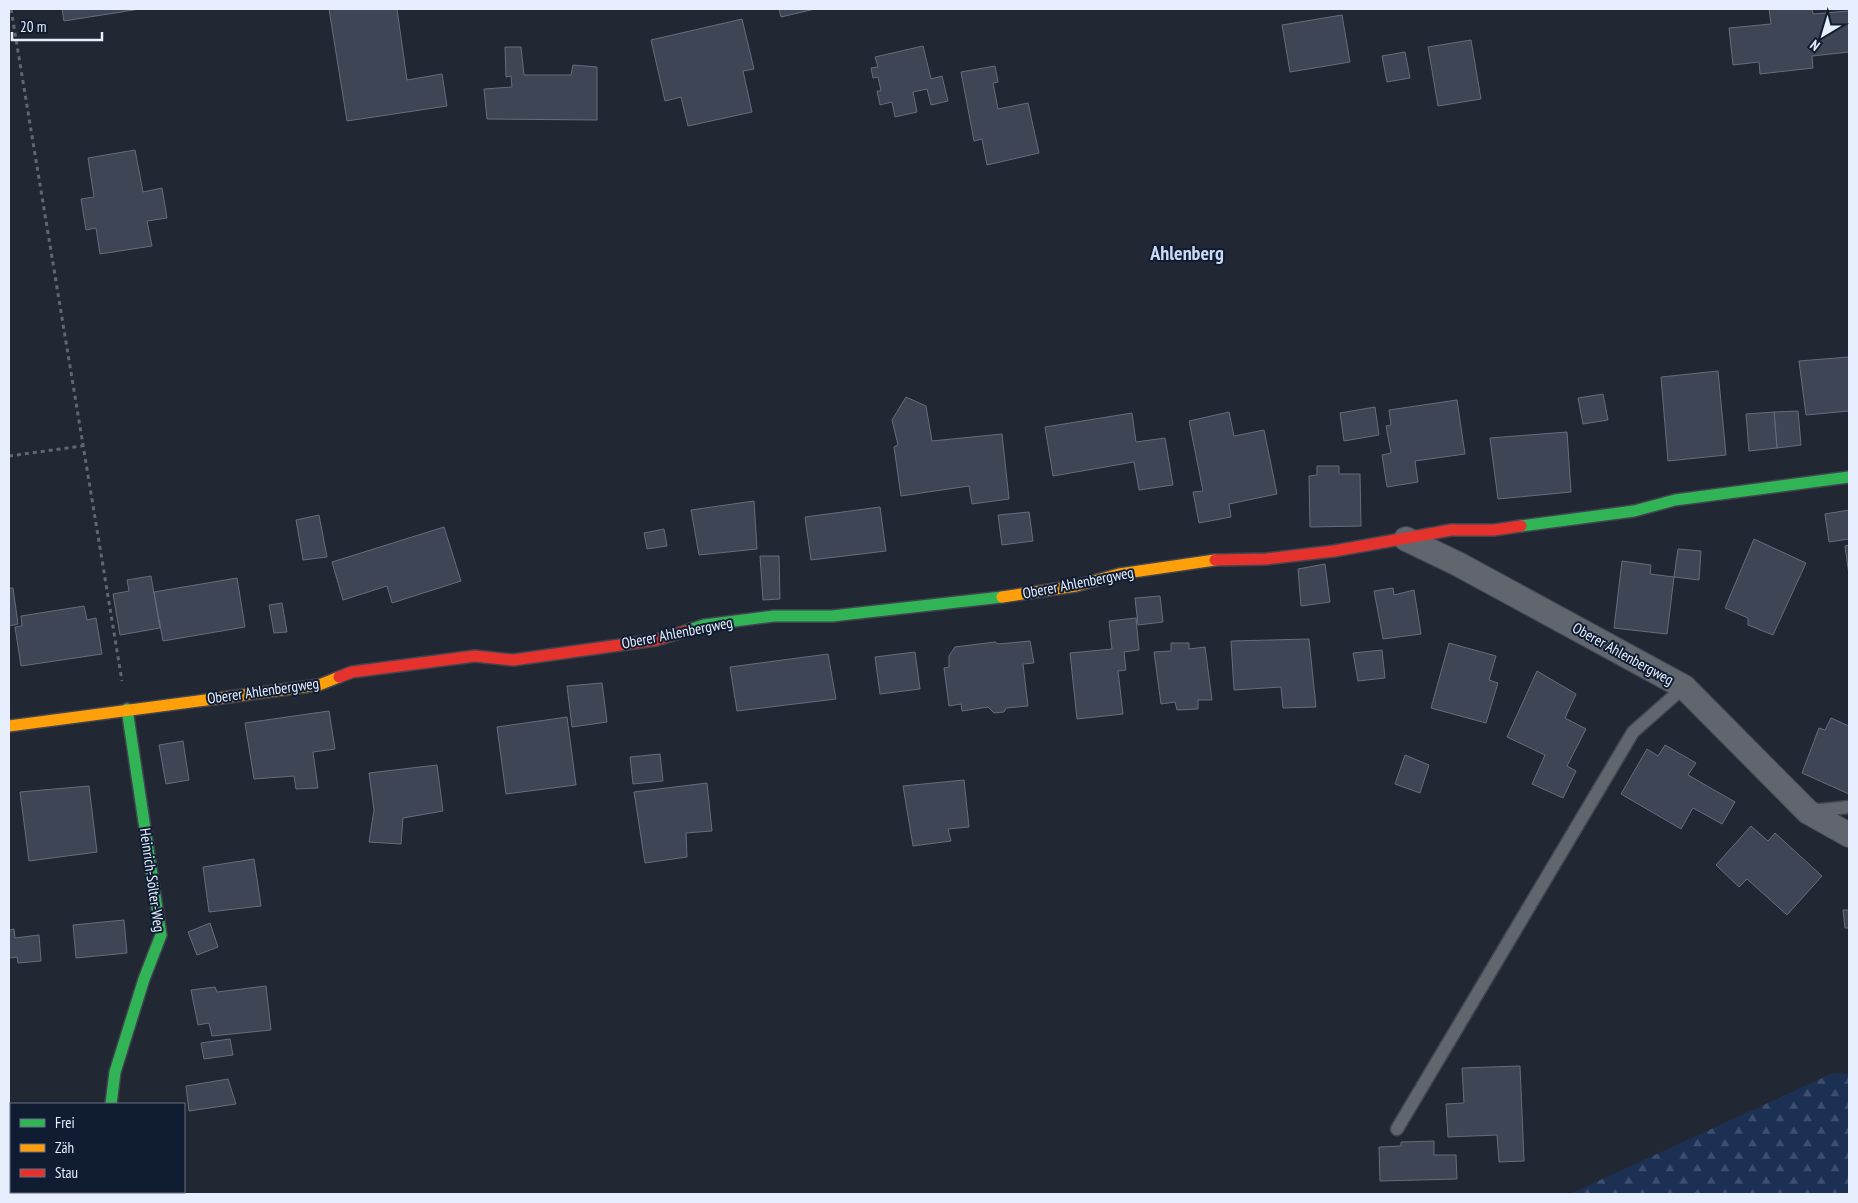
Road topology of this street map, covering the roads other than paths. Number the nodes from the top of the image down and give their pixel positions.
1 (1849, 477) edge
2 (1406, 539) junction
3 (1684, 687) junction
4 (127, 709) junction
5 (9, 726) edge
6 (1849, 807) edge
7 (1808, 812) junction
8 (1849, 835) edge
9 (112, 1103) edge
10 (1397, 1129) dead end

1 - 2 street, Oberer Ahlenbergweg
2 - 3 street, Oberer Ahlenbergweg
2 - 4 street, Oberer Ahlenbergweg
3 - 7 street, Oberer Ahlenbergweg
3 - 10 lane
4 - 5 street, Oberer Ahlenbergweg
4 - 9 street, Heinrich-Sölter-Weg
6 - 7 lane
7 - 8 street, Oberer Ahlenbergweg

